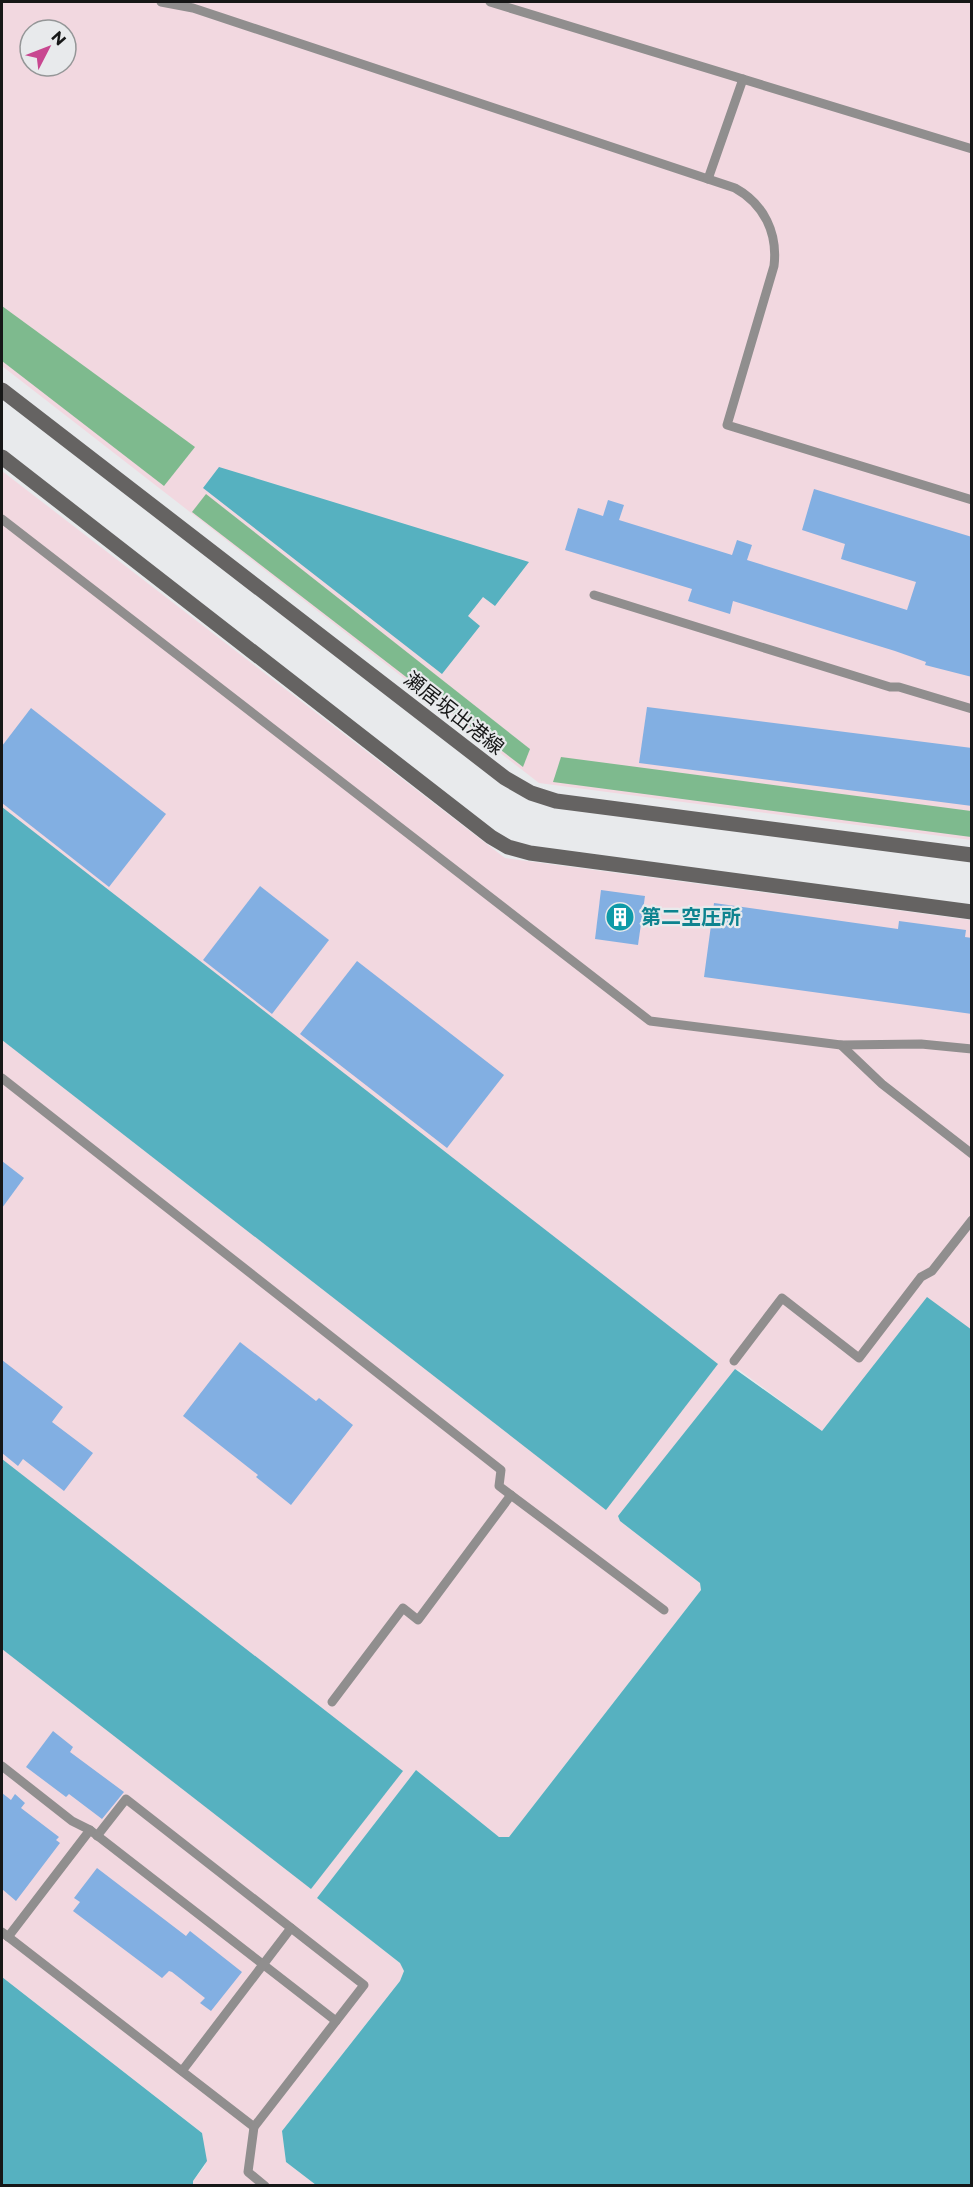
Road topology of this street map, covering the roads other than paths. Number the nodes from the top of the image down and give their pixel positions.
1 (161, 2) edge
2 (490, 2) edge
3 (743, 79) junction
4 (972, 149) edge
5 (708, 179) junction
6 (2, 390) edge
7 (2, 457) edge
8 (972, 500) edge
9 (2, 519) edge
10 (594, 595) dead end
11 (972, 709) edge
12 (972, 855) edge
13 (972, 912) edge
14 (841, 1045) junction
15 (972, 1049) edge
16 (2, 1078) edge
17 (972, 1154) edge
18 (972, 1220) edge
19 (734, 1361) dead end
20 (511, 1496) junction
21 (664, 1610) dead end
22 (332, 1702) dead end
23 (2, 1766) edge
24 (94, 1833) junction
25 (291, 1928) junction
26 (5, 1934) edge
27 (264, 1964) junction
28 (336, 2021) junction
29 (182, 2072) junction
30 (254, 2127) junction
31 (265, 2186) edge

1 - 5 lane
2 - 3 lane
3 - 4 lane
3 - 5 lane
5 - 8 lane
6 - 12 main road, 瀬居坂出港線
7 - 13 main road
9 - 14 lane
10 - 11 lane
14 - 15 lane
14 - 17 lane
16 - 20 lane
18 - 19 lane
20 - 21 lane
20 - 22 lane
23 - 24 lane
24 - 25 lane
24 - 26 lane
24 - 27 lane
25 - 27 lane
25 - 28 lane
26 - 29 lane
27 - 28 lane
27 - 29 lane
28 - 30 lane
29 - 30 lane
30 - 31 lane

